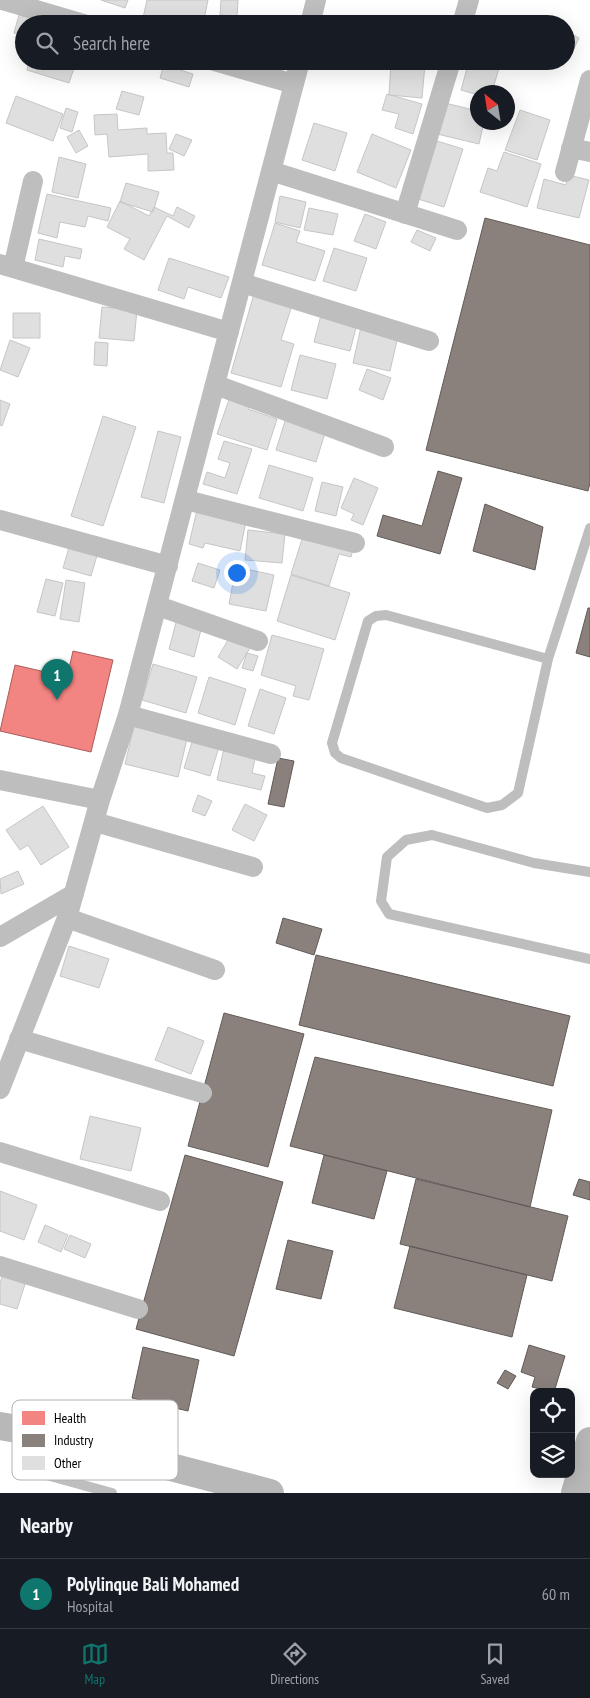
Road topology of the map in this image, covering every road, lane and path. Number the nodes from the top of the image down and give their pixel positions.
1 (2, 0) edge
2 (316, 0) edge
3 (469, 0) edge
4 (53, 15) edge
5 (312, 15) edge
6 (465, 15) edge
7 (245, 70) edge
8 (298, 70) edge
9 (448, 70) edge
10 (590, 80) edge
11 (294, 84) junction
12 (581, 150) edge
13 (271, 172) junction
14 (565, 172) dead end
15 (33, 181) dead end
16 (405, 214) junction
17 (457, 230) dead end
18 (6, 266) edge
19 (242, 283) junction
20 (229, 332) junction
21 (429, 341) dead end
22 (216, 385) junction
23 (384, 447) dead end
24 (186, 500) junction
25 (0, 520) edge
26 (590, 528) edge
27 (355, 542) dead end
28 (168, 566) junction
29 (158, 606) junction
30 (258, 640) dead end
31 (548, 659) junction
32 (128, 715) junction
33 (271, 754) dead end
34 (0, 780) edge
35 (100, 800) junction
36 (95, 822) junction
37 (252, 867) dead end
38 (590, 872) edge
39 (74, 894) junction
40 (66, 918) junction
41 (0, 937) edge
42 (590, 959) edge
43 (215, 970) dead end
44 (19, 1039) junction
45 (0, 1089) edge
46 (202, 1093) dead end
47 (0, 1152) edge
48 (160, 1201) dead end
49 (0, 1266) edge
50 (138, 1309) dead end
51 (590, 1441) edge
52 (178, 1470) edge
53 (65, 1480) edge
54 (112, 1493) edge
55 (270, 1493) edge
56 (575, 1493) edge

1 - 4 street
2 - 5 street
3 - 6 street
7 - 11 street
8 - 11 street
9 - 16 street
10 - 12 street
11 - 13 street
12 - 14 street
13 - 16 street
13 - 19 street
15 - 18 street
16 - 17 street
18 - 20 street
19 - 20 street
19 - 21 street
20 - 22 street
22 - 23 street
22 - 24 street
24 - 27 street
24 - 28 street
25 - 28 street
26 - 31 lane
28 - 29 street
29 - 30 street
29 - 32 street
31 - 31 lane
32 - 33 street
32 - 35 street
34 - 35 street
35 - 36 street
36 - 37 street
36 - 39 street
38 - 42 lane
39 - 40 street
39 - 41 street
40 - 43 street
40 - 44 street
44 - 45 street
44 - 46 street
47 - 48 street
49 - 50 street
51 - 56 street
52 - 55 street
53 - 54 lane

